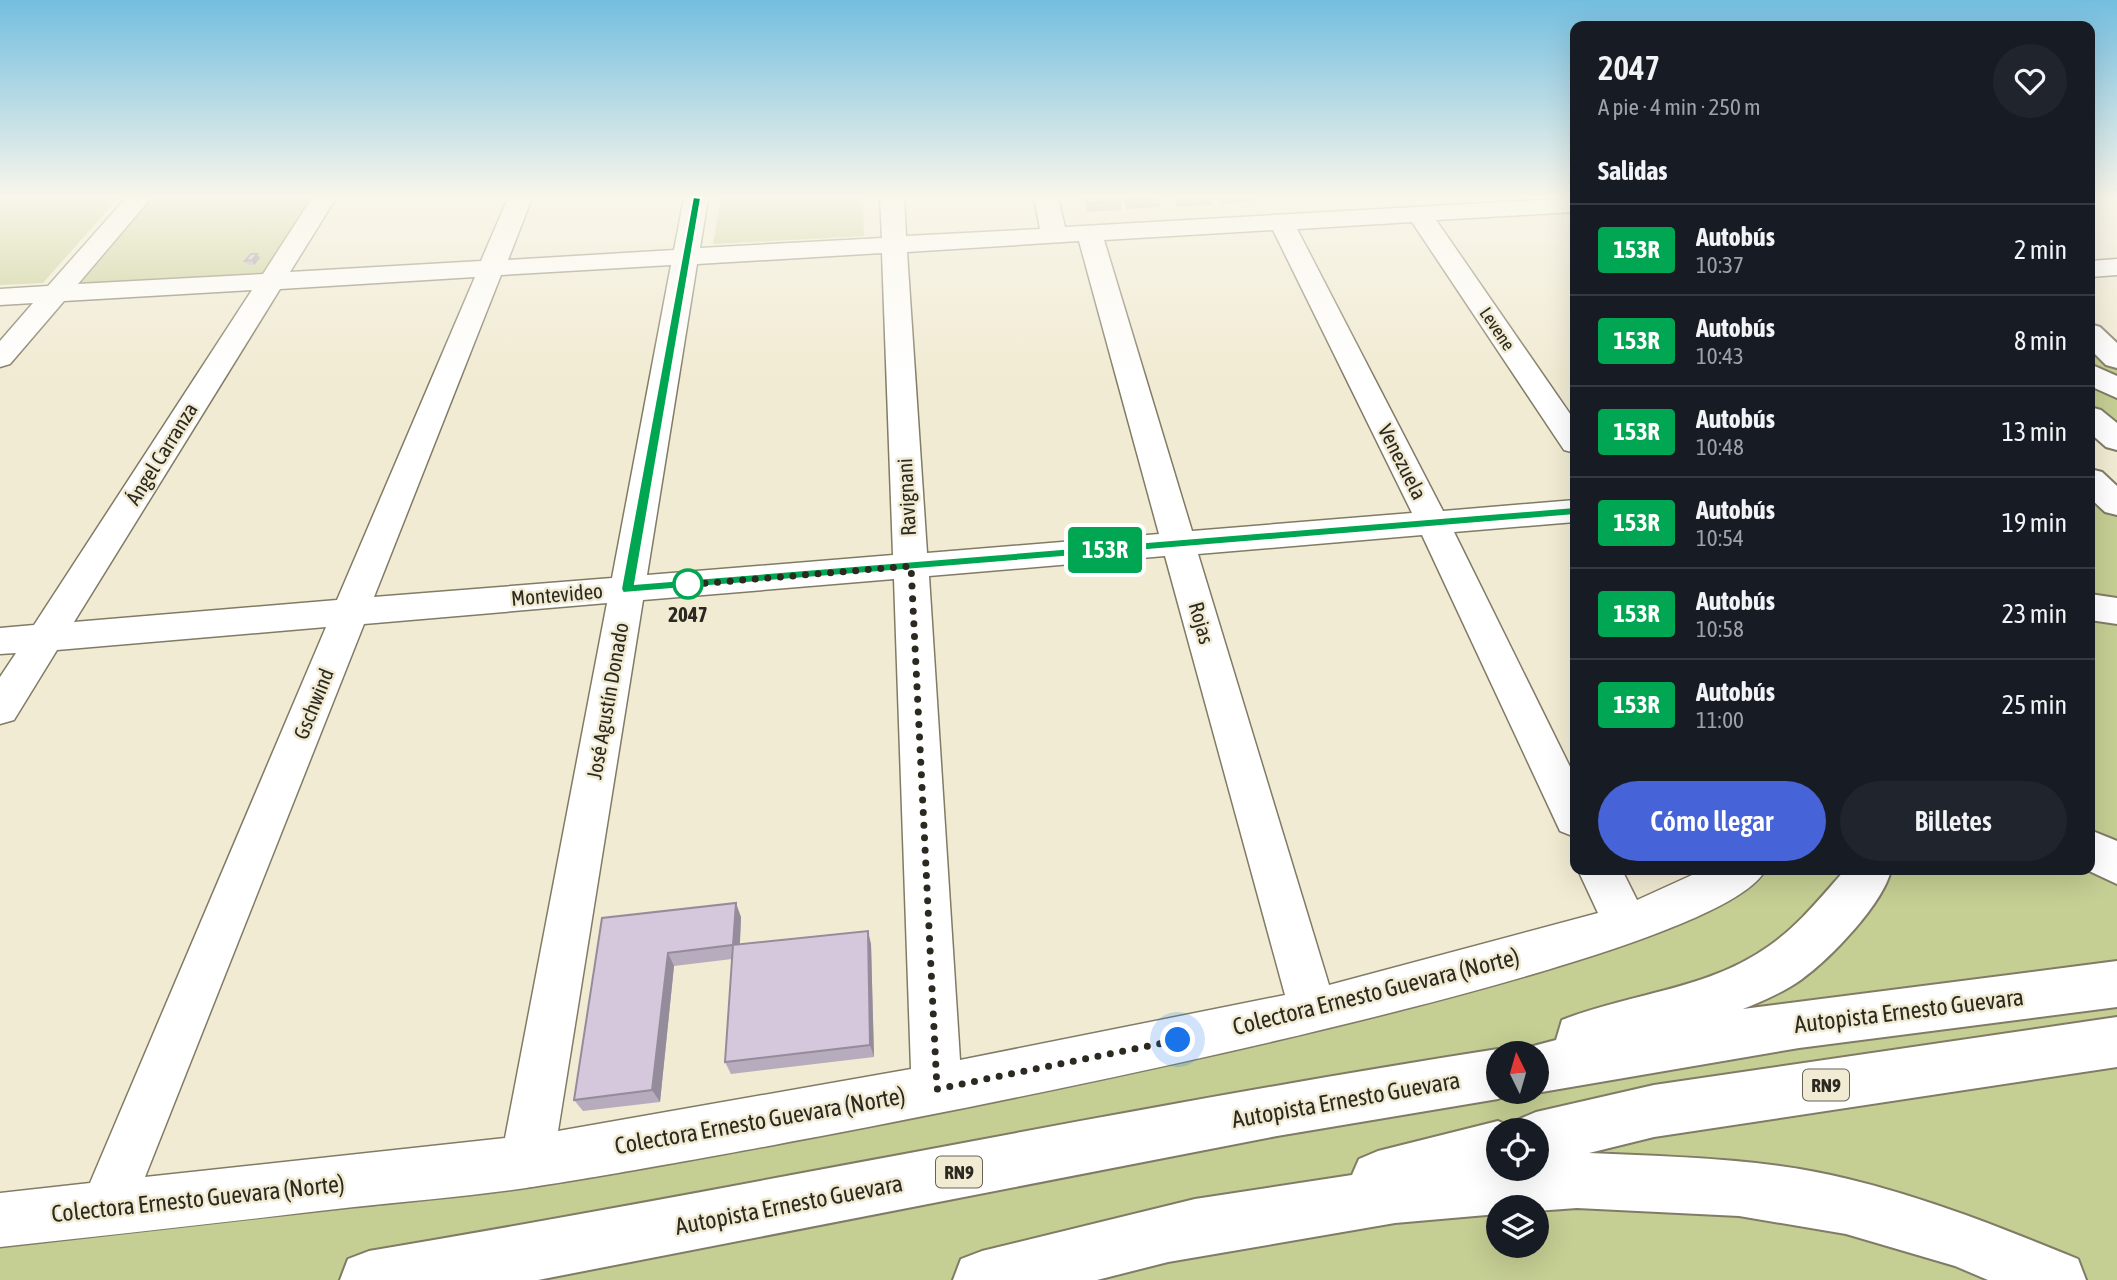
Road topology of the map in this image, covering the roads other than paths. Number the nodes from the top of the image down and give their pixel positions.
1 (686, 257) edge
2 (87, 258) edge
3 (286, 258) edge
4 (497, 258) edge
5 (673, 258) edge
6 (895, 258) edge
7 (1080, 258) edge
8 (1298, 258) edge
9 (1449, 258) edge
10 (2117, 267) edge
11 (493, 268) junction
12 (2095, 268) edge
13 (271, 281) junction
14 (56, 294) junction
15 (0, 297) edge
16 (2095, 325) edge
17 (2095, 338) edge
18 (2117, 342) edge
19 (0, 358) edge
20 (2117, 359) edge
21 (2095, 376) edge
22 (2117, 389) edge
23 (2095, 421) edge
24 (1570, 436) edge
25 (2117, 440) edge
26 (2095, 484) edge
27 (2117, 504) edge
28 (1570, 511) edge
29 (1433, 523) junction
30 (1178, 544) junction
31 (911, 566) junction
32 (627, 589) junction
33 (2095, 608) edge
34 (2117, 611) edge
35 (352, 612) junction
36 (46, 637) junction
37 (0, 641) edge
38 (0, 709) edge
39 (1570, 808) edge
40 (2095, 852) edge
41 (2117, 864) edge
42 (1602, 875) edge
43 (1734, 875) edge
44 (1867, 875) edge
45 (1627, 926) junction
46 (2117, 984) edge
47 (1312, 1012) junction
48 (2117, 1042) edge
49 (1549, 1045) edge
50 (1486, 1060) edge
51 (1549, 1066) edge
52 (1486, 1076) edge
53 (937, 1089) junction
54 (1277, 1110) junction
55 (1549, 1136) edge
56 (1486, 1151) edge
57 (527, 1162) junction
58 (106, 1209) junction
59 (0, 1220) edge
60 (1169, 1234) junction
61 (369, 1280) edge
62 (982, 1280) edge
63 (2057, 1280) edge

1 - 32 street, José Agustín Donado
2 - 14 street
3 - 13 street, Ángel Carranza
4 - 11 street, Gschwind
5 - 11 street
6 - 31 street, Ravignani
7 - 30 street, Rojas
8 - 29 street, Venezuela
9 - 24 street, Levene
10 - 12 street
11 - 13 street
11 - 35 street, Gschwind
13 - 14 street
13 - 36 street, Ángel Carranza
14 - 15 street
14 - 19 street
16 - 18 main road
17 - 20 main road
21 - 22 main road
23 - 25 main road
26 - 27 main road
28 - 29 street, Montevideo
29 - 30 street, Montevideo
29 - 39 street, Venezuela
30 - 31 street, Montevideo
30 - 47 street, Rojas
31 - 32 street, Montevideo
31 - 53 street, Ravignani
32 - 35 street, Montevideo
32 - 57 street, José Agustín Donado
33 - 34 main road
35 - 36 street, Montevideo
35 - 58 street, Gschwind
36 - 37 street, Montevideo
36 - 38 street, Ángel Carranza
40 - 41 main road
42 - 45 street
43 - 45 street, Colectora Ernesto Guevara (Norte)
44 - 49 main road
45 - 47 street, Colectora Ernesto Guevara (Norte)
46 - 51 main road, Autopista Ernesto Guevara
47 - 53 street, Colectora Ernesto Guevara (Norte)
48 - 55 main road, RN9
50 - 54 main road
52 - 54 main road, Autopista Ernesto Guevara / RN9
53 - 57 street, Colectora Ernesto Guevara (Norte)
54 - 61 main road, Autopista Ernesto Guevara / RN9
56 - 60 main road
57 - 58 street, Colectora Ernesto Guevara (Norte)
58 - 59 street, Colectora Ernesto Guevara (Norte)
60 - 62 main road
60 - 63 main road

